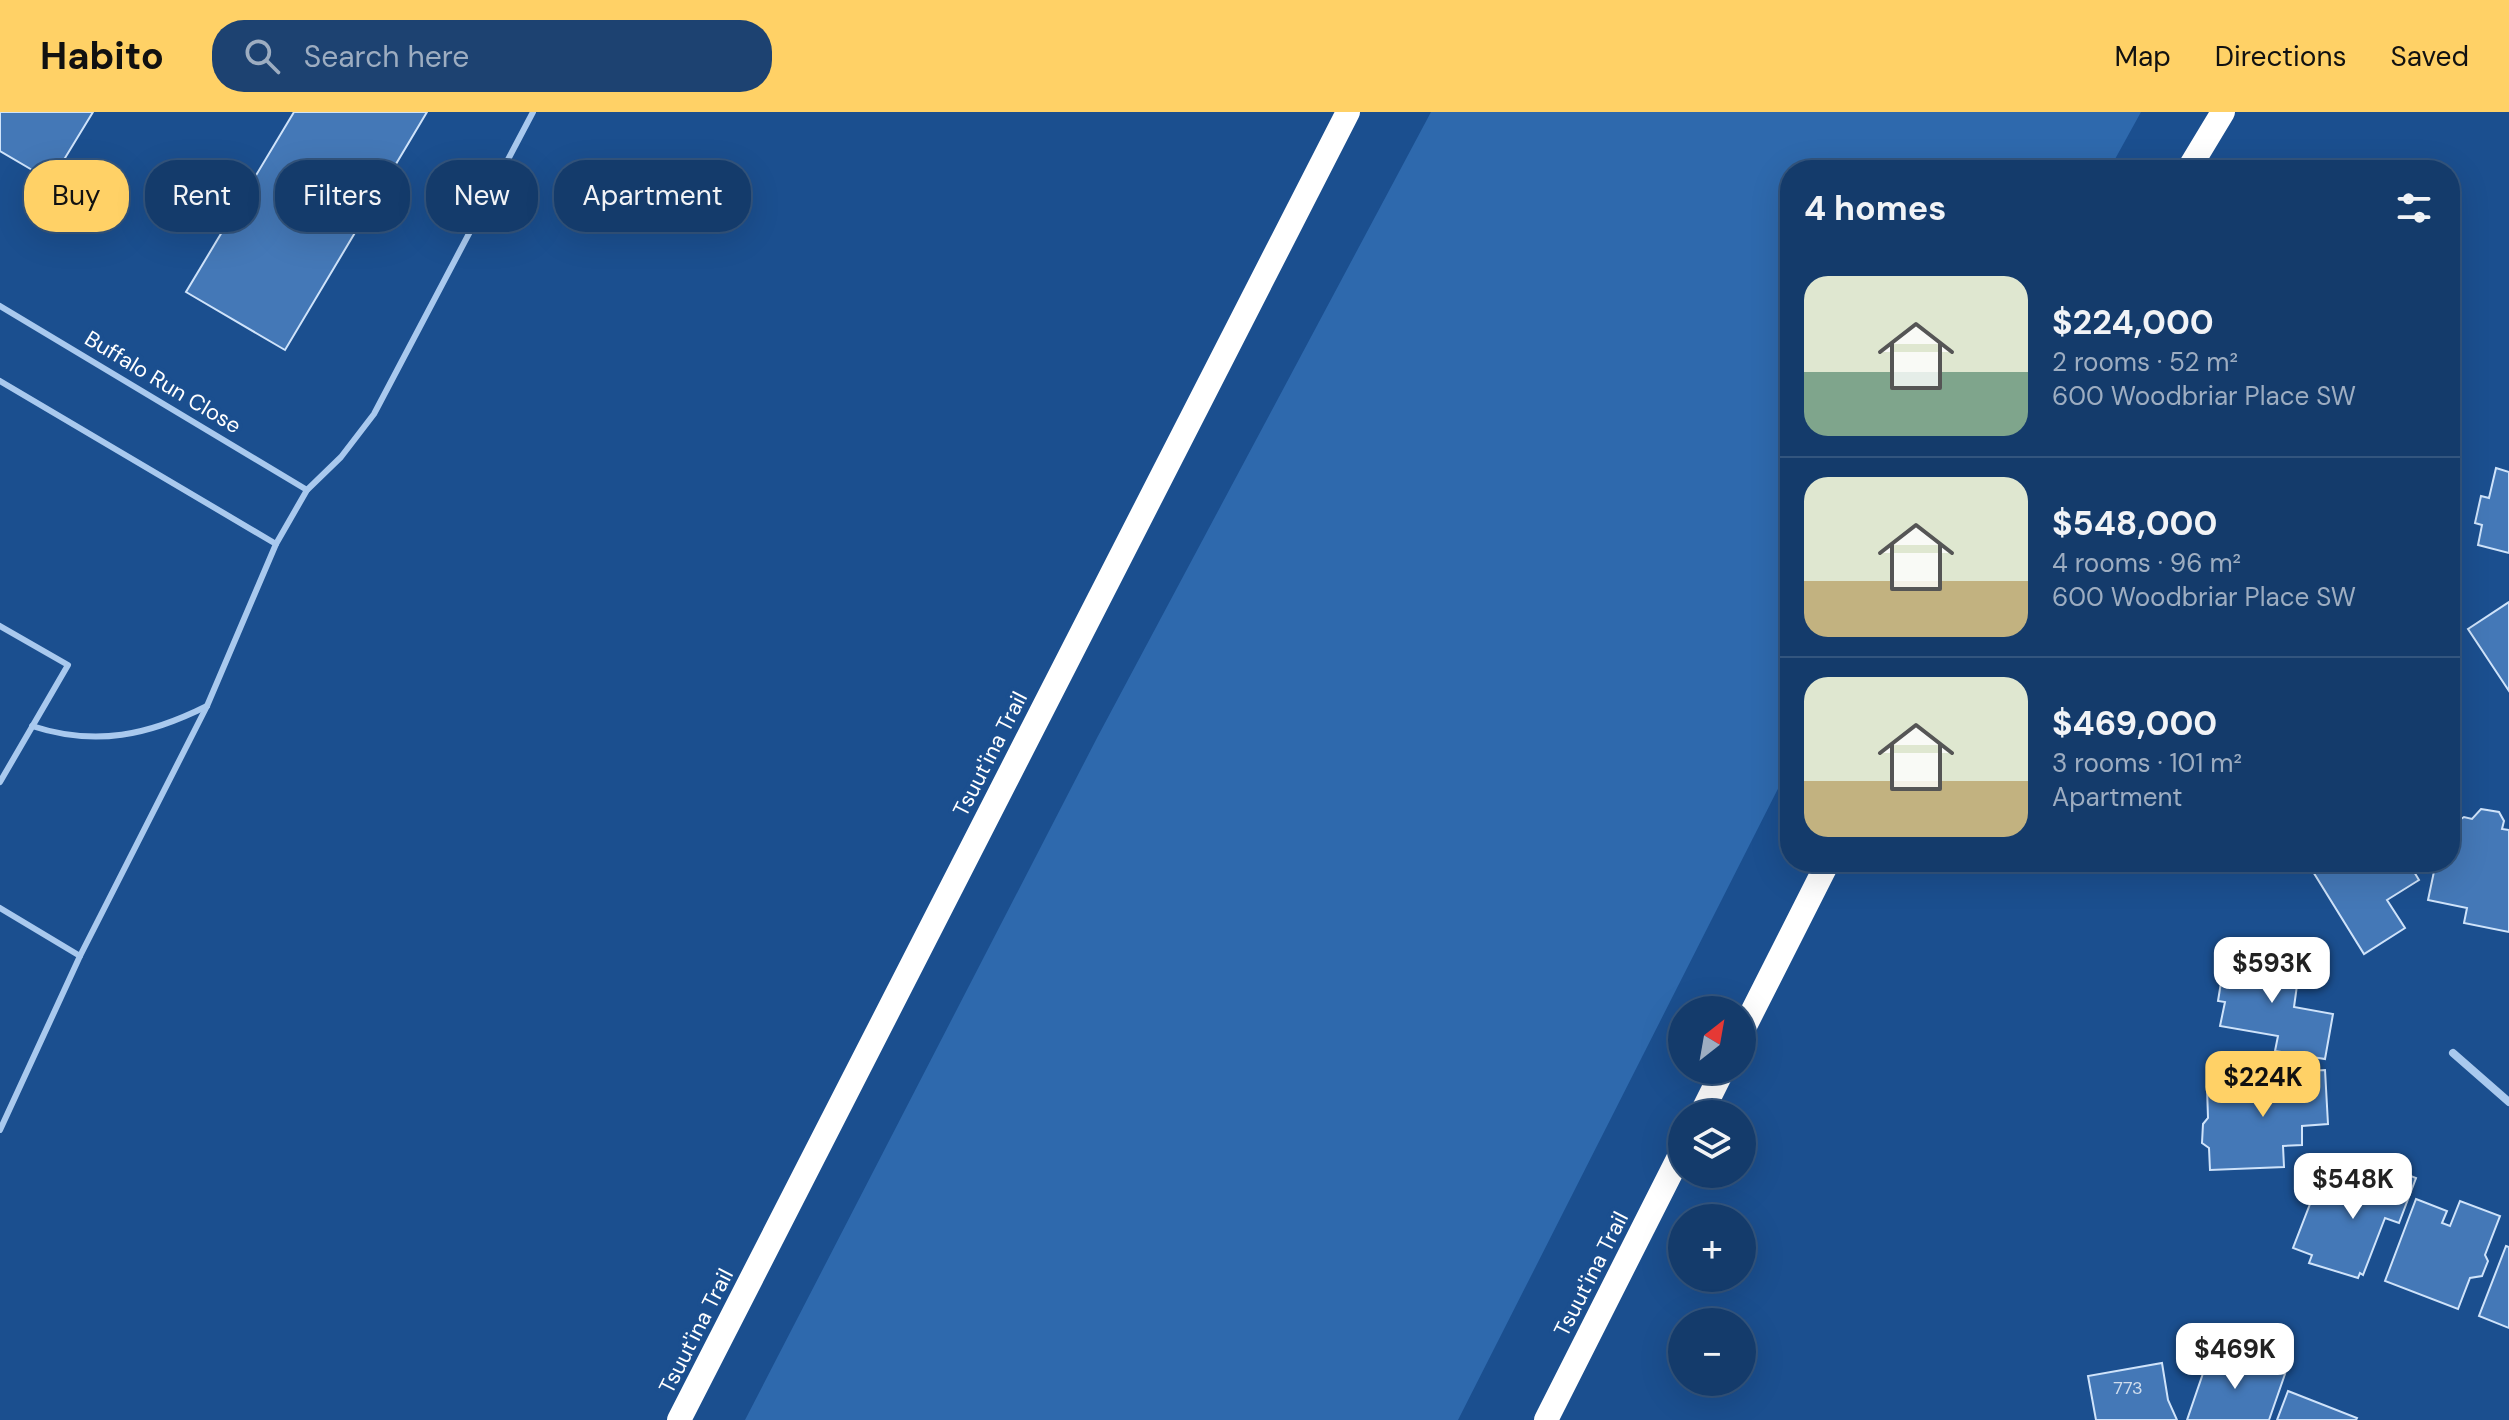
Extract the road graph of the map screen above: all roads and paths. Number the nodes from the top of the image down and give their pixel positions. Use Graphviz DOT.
graph roads {
  1 [pos="533,112"];
  2 [pos="2223,112"];
  3 [pos="1347,113"];
  4 [pos="2194,160"];
  5 [pos="0,306"];
  6 [pos="0,381"];
  7 [pos="307,490"];
  8 [pos="276,544"];
  9 [pos="0,626"];
  10 [pos="207,706"];
  11 [pos="32,726"];
  12 [pos="0,782"];
  13 [pos="1823,872"];
  14 [pos="0,908"];
  15 [pos="80,956"];
  16 [pos="1756,1004"];
  17 [pos="2453,1053"];
  18 [pos="2509,1102"];
  19 [pos="0,1130"];
  20 [pos="1668,1179"];
  21 [pos="679,1420"];
  22 [pos="1546,1420"];
  1 -- 7 [label="lane"];
  2 -- 4 [label="highway"];
  3 -- 21 [label="highway, Tsuut'ina Trail"];
  5 -- 7 [label="lane, Buffalo Run Close"];
  6 -- 8 [label="lane"];
  7 -- 8 [label="lane"];
  8 -- 10 [label="lane"];
  9 -- 11 [label="lane"];
  10 -- 11 [label="lane"];
  10 -- 15 [label="lane"];
  11 -- 12 [label="lane"];
  13 -- 16 [label="highway"];
  14 -- 15 [label="lane"];
  15 -- 19 [label="lane"];
  17 -- 18 [label="street"];
  20 -- 22 [label="highway, Tsuut'ina Trail"];
}
